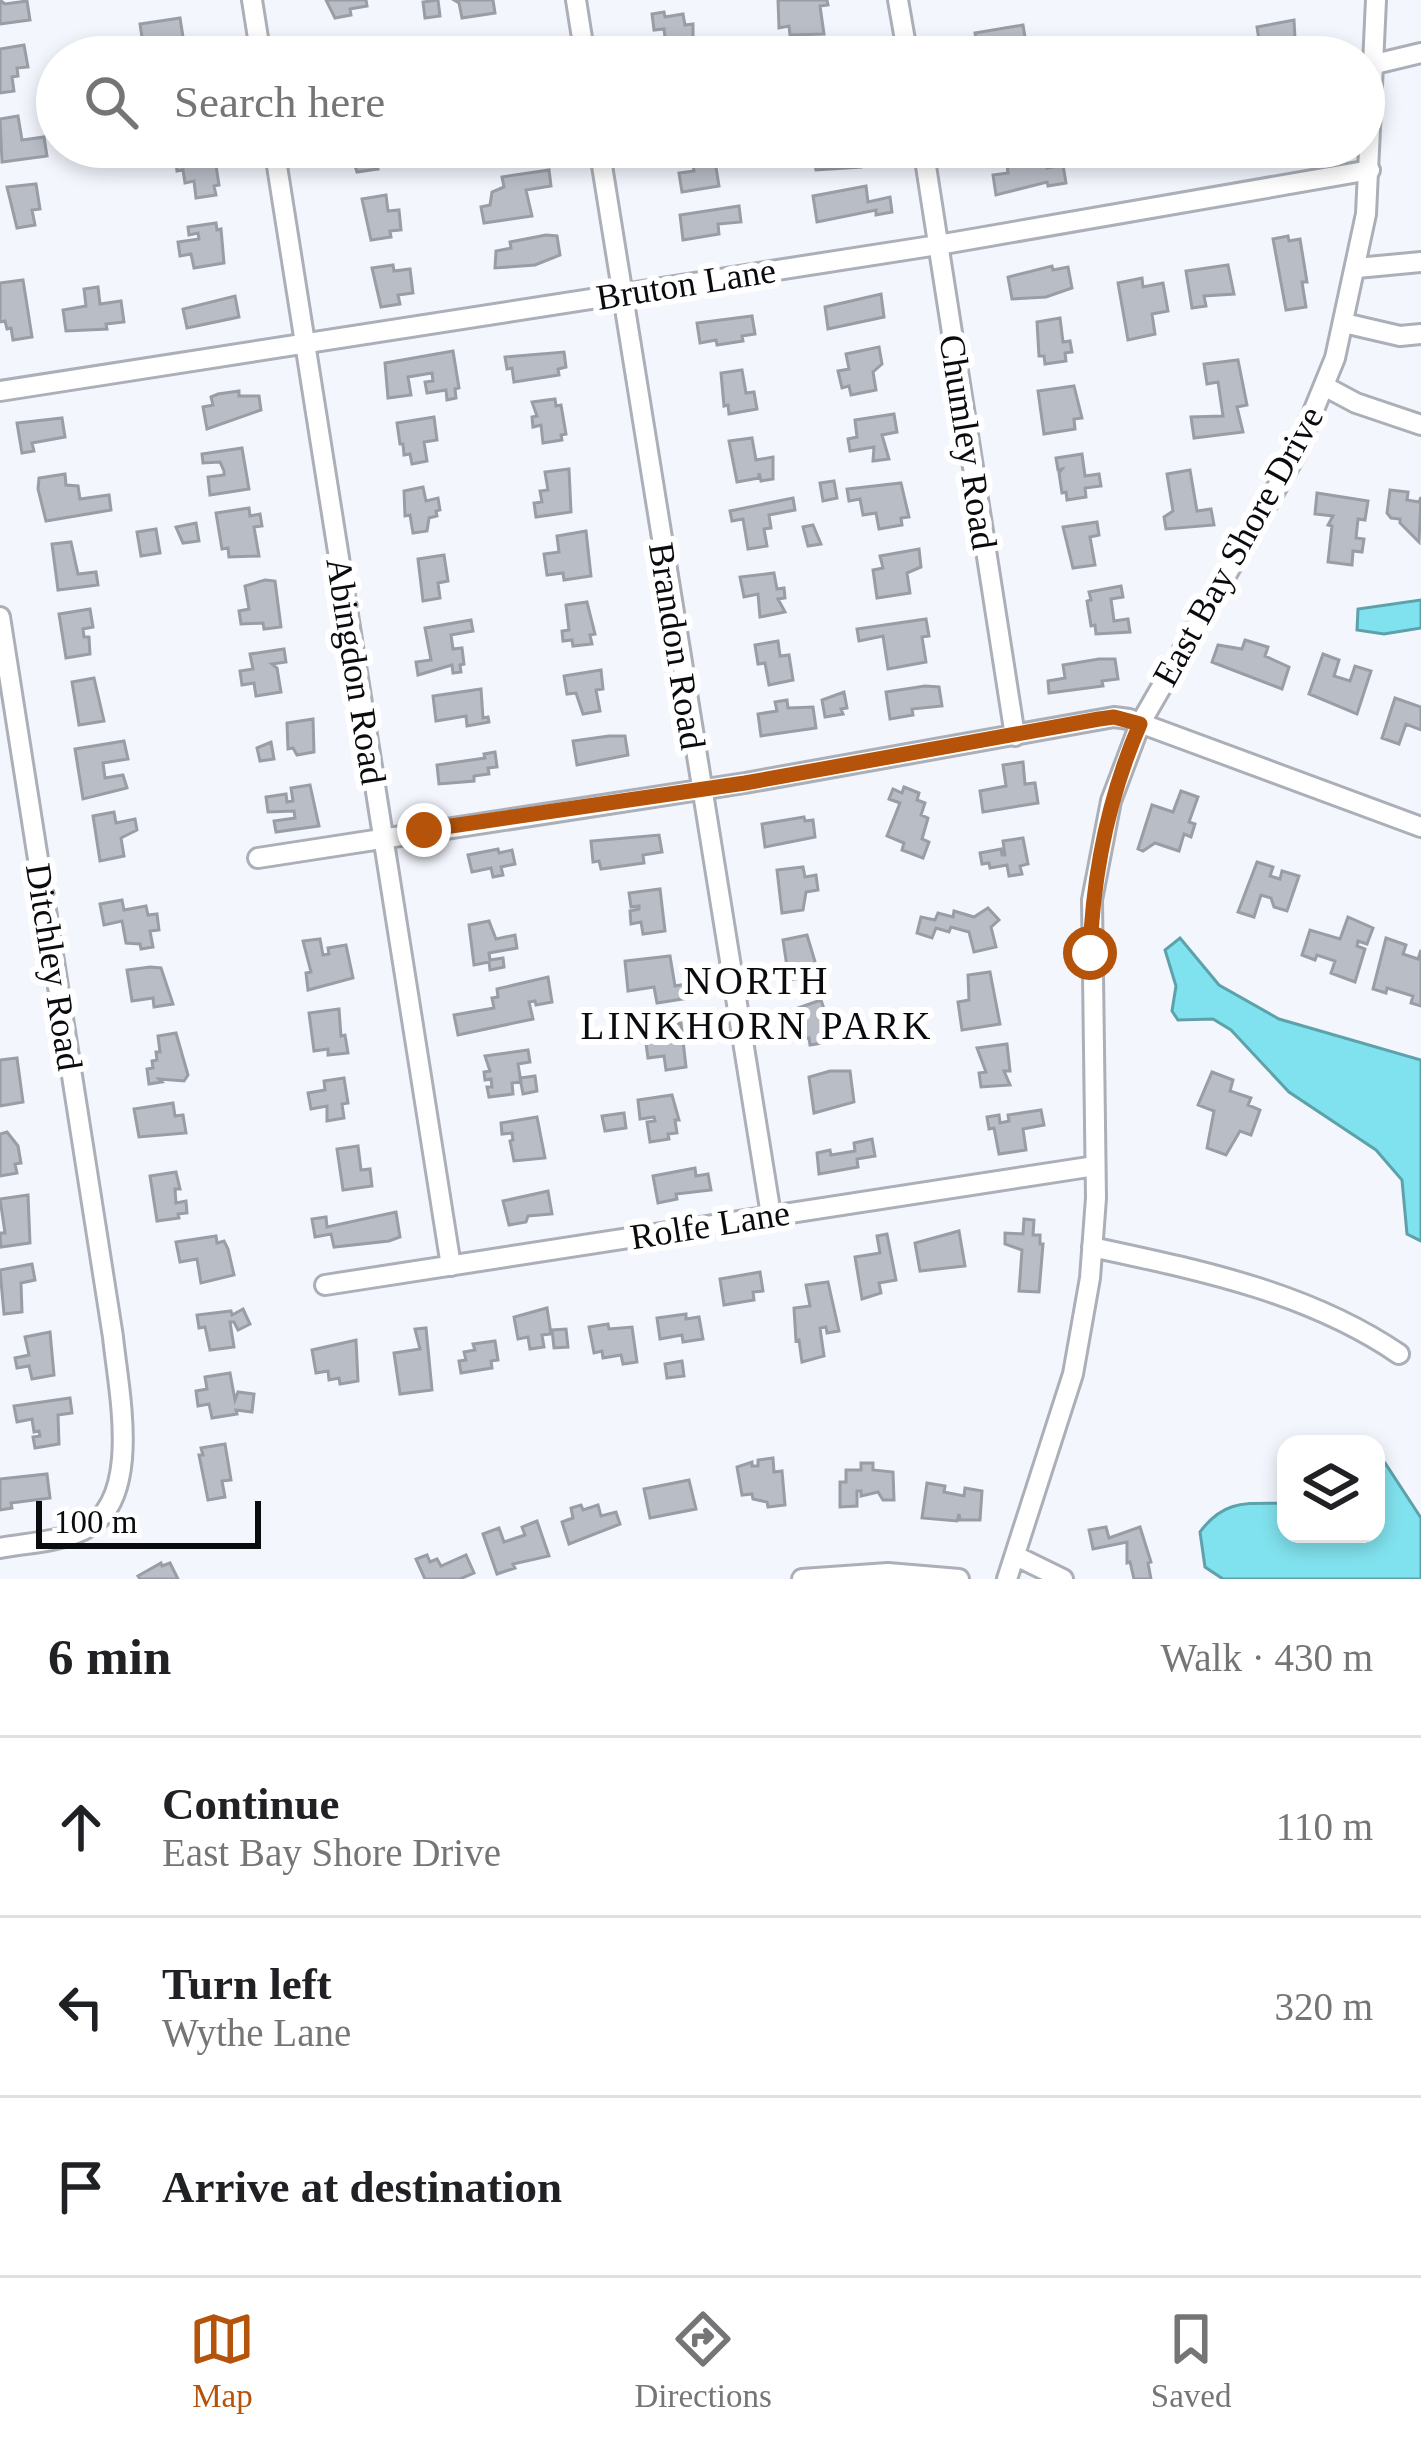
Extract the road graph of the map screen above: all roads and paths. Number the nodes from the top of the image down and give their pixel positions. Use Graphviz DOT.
graph roads {
  1 [pos="252,0"];
  2 [pos="577,0"];
  3 [pos="898,0"];
  4 [pos="1376,0"];
  5 [pos="258,36"];
  6 [pos="582,36"];
  7 [pos="904,36"];
  8 [pos="1375,36"];
  9 [pos="1421,53"];
  10 [pos="1385,62"];
  11 [pos="277,168"];
  12 [pos="602,168"];
  13 [pos="926,168"];
  14 [pos="1370,170"];
  15 [pos="938,245"];
  16 [pos="1421,262"];
  17 [pos="1357,268"];
  18 [pos="622,293"];
  19 [pos="1344,323"];
  20 [pos="1421,334"];
  21 [pos="304,344"];
  22 [pos="1326,387"];
  23 [pos="0,391"];
  24 [pos="1421,425"];
  25 [pos="0,617"];
  26 [pos="1140,724"];
  27 [pos="1016,736"];
  28 [pos="700,790"];
  29 [pos="1421,827"];
  30 [pos="382,838"];
  31 [pos="258,858"];
  32 [pos="1095,1166"];
  33 [pos="770,1215"];
  34 [pos="1092,1247"];
  35 [pos="451,1267"];
  36 [pos="325,1285"];
  37 [pos="1400,1354"];
  38 [pos="0,1548"];
  39 [pos="1016,1556"];
  40 [pos="802,1579"];
  41 [pos="959,1579"];
  42 [pos="1007,1579"];
  43 [pos="1063,1579"];
  1 -- 5 [label="street"];
  2 -- 6 [label="street"];
  3 -- 7 [label="street"];
  4 -- 8 [label="street, East Bay Shore Drive"];
  9 -- 10 [label="street"];
  11 -- 21 [label="street, Abingdon Road"];
  12 -- 18 [label="street, Brandon Road"];
  13 -- 15 [label="street, Chumley Road"];
  14 -- 15 [label="street, Bruton Lane"];
  14 -- 17 [label="street, East Bay Shore Drive"];
  15 -- 18 [label="street, Bruton Lane"];
  15 -- 27 [label="street, Chumley Road"];
  16 -- 17 [label="street"];
  17 -- 19 [label="street, East Bay Shore Drive"];
  18 -- 21 [label="street, Bruton Lane"];
  18 -- 28 [label="street, Brandon Road"];
  19 -- 20 [label="street"];
  19 -- 22 [label="street, East Bay Shore Drive"];
  21 -- 23 [label="street, Bruton Lane"];
  21 -- 30 [label="street, Abingdon Road"];
  22 -- 24 [label="street"];
  22 -- 26 [label="street, East Bay Shore Drive"];
  25 -- 38 [label="street, Ditchley Road"];
  26 -- 27 [label="street"];
  26 -- 29 [label="street"];
  26 -- 32 [label="street, East Bay Shore Drive"];
  27 -- 28 [label="street"];
  28 -- 30 [label="street"];
  28 -- 33 [label="street, Brandon Road"];
  30 -- 31 [label="street"];
  30 -- 35 [label="street, Abingdon Road"];
  32 -- 33 [label="street, Rolfe Lane"];
  32 -- 34 [label="street, East Bay Shore Drive"];
  33 -- 35 [label="street, Rolfe Lane"];
  34 -- 37 [label="street"];
  34 -- 39 [label="street, East Bay Shore Drive"];
  35 -- 36 [label="street, Rolfe Lane"];
  39 -- 42 [label="street, East Bay Shore Drive"];
  39 -- 43 [label="street"];
  40 -- 41 [label="street"];
}
